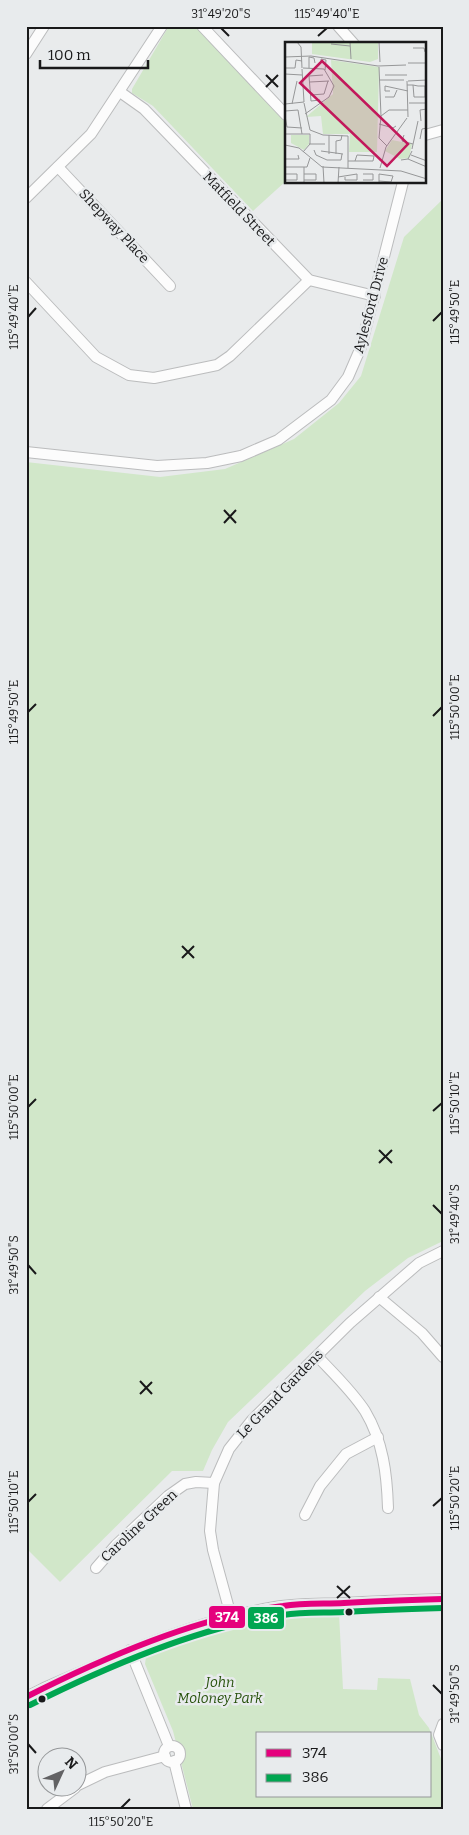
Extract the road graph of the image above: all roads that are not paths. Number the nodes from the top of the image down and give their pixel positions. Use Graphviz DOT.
graph roads {
  1 [pos="37,26"];
  2 [pos="44,26"];
  3 [pos="162,26"];
  4 [pos="202,26"];
  5 [pos="338,26"];
  6 [pos="352,42"];
  7 [pos="26,43"];
  8 [pos="26,54"];
  9 [pos="120,92"];
  10 [pos="285,114"];
  11 [pos="443,130"];
  12 [pos="426,135"];
  13 [pos="58,166"];
  14 [pos="403,184"];
  15 [pos="26,198"];
  16 [pos="309,280"];
  17 [pos="26,282"];
  18 [pos="170,286"];
  19 [pos="375,296"];
  20 [pos="26,452"];
  21 [pos="443,1251"];
  22 [pos="379,1297"];
  23 [pos="317,1356"];
  24 [pos="443,1357"];
  25 [pos="378,1437"];
  26 [pos="214,1483"];
  27 [pos="388,1508"];
  28 [pos="305,1515"];
  29 [pos="96,1568"];
  30 [pos="443,1599"];
  31 [pos="231,1616"];
  32 [pos="130,1650"];
  33 [pos="26,1697"];
  34 [pos="443,1724"];
  35 [pos="443,1745"];
  36 [pos="169,1759"];
  37 [pos="88,1780"];
  38 [pos="61,1798"];
  39 [pos="47,1809"];
  40 [pos="186,1809"];
  1 -- 7 [label="street"];
  2 -- 8 [label="street"];
  3 -- 9 [label="street"];
  4 -- 10 [label="street"];
  5 -- 6 [label="street"];
  9 -- 13 [label="street"];
  9 -- 16 [label="street, Matfield Street"];
  11 -- 12 [label="street"];
  13 -- 15 [label="street"];
  13 -- 18 [label="street, Shepway Place"];
  14 -- 19 [label="street, Aylesford Drive"];
  16 -- 17 [label="street"];
  16 -- 19 [label="street"];
  19 -- 20 [label="street, Aylesford Drive"];
  21 -- 22 [label="street, Le Grand Gardens"];
  22 -- 23 [label="street, Le Grand Gardens"];
  22 -- 24 [label="street"];
  23 -- 25 [label="street"];
  23 -- 26 [label="street, Le Grand Gardens"];
  25 -- 27 [label="street"];
  25 -- 28 [label="street"];
  26 -- 29 [label="street, Caroline Green"];
  26 -- 31 [label="street, Le Grand Gardens"];
  30 -- 31 [label="street"];
  31 -- 32 [label="street"];
  32 -- 33 [label="street"];
  32 -- 36 [label="street"];
  34 -- 35 [label="street"];
  36 -- 37 [label="street"];
  36 -- 40 [label="street"];
  38 -- 39 [label="street"];
}
